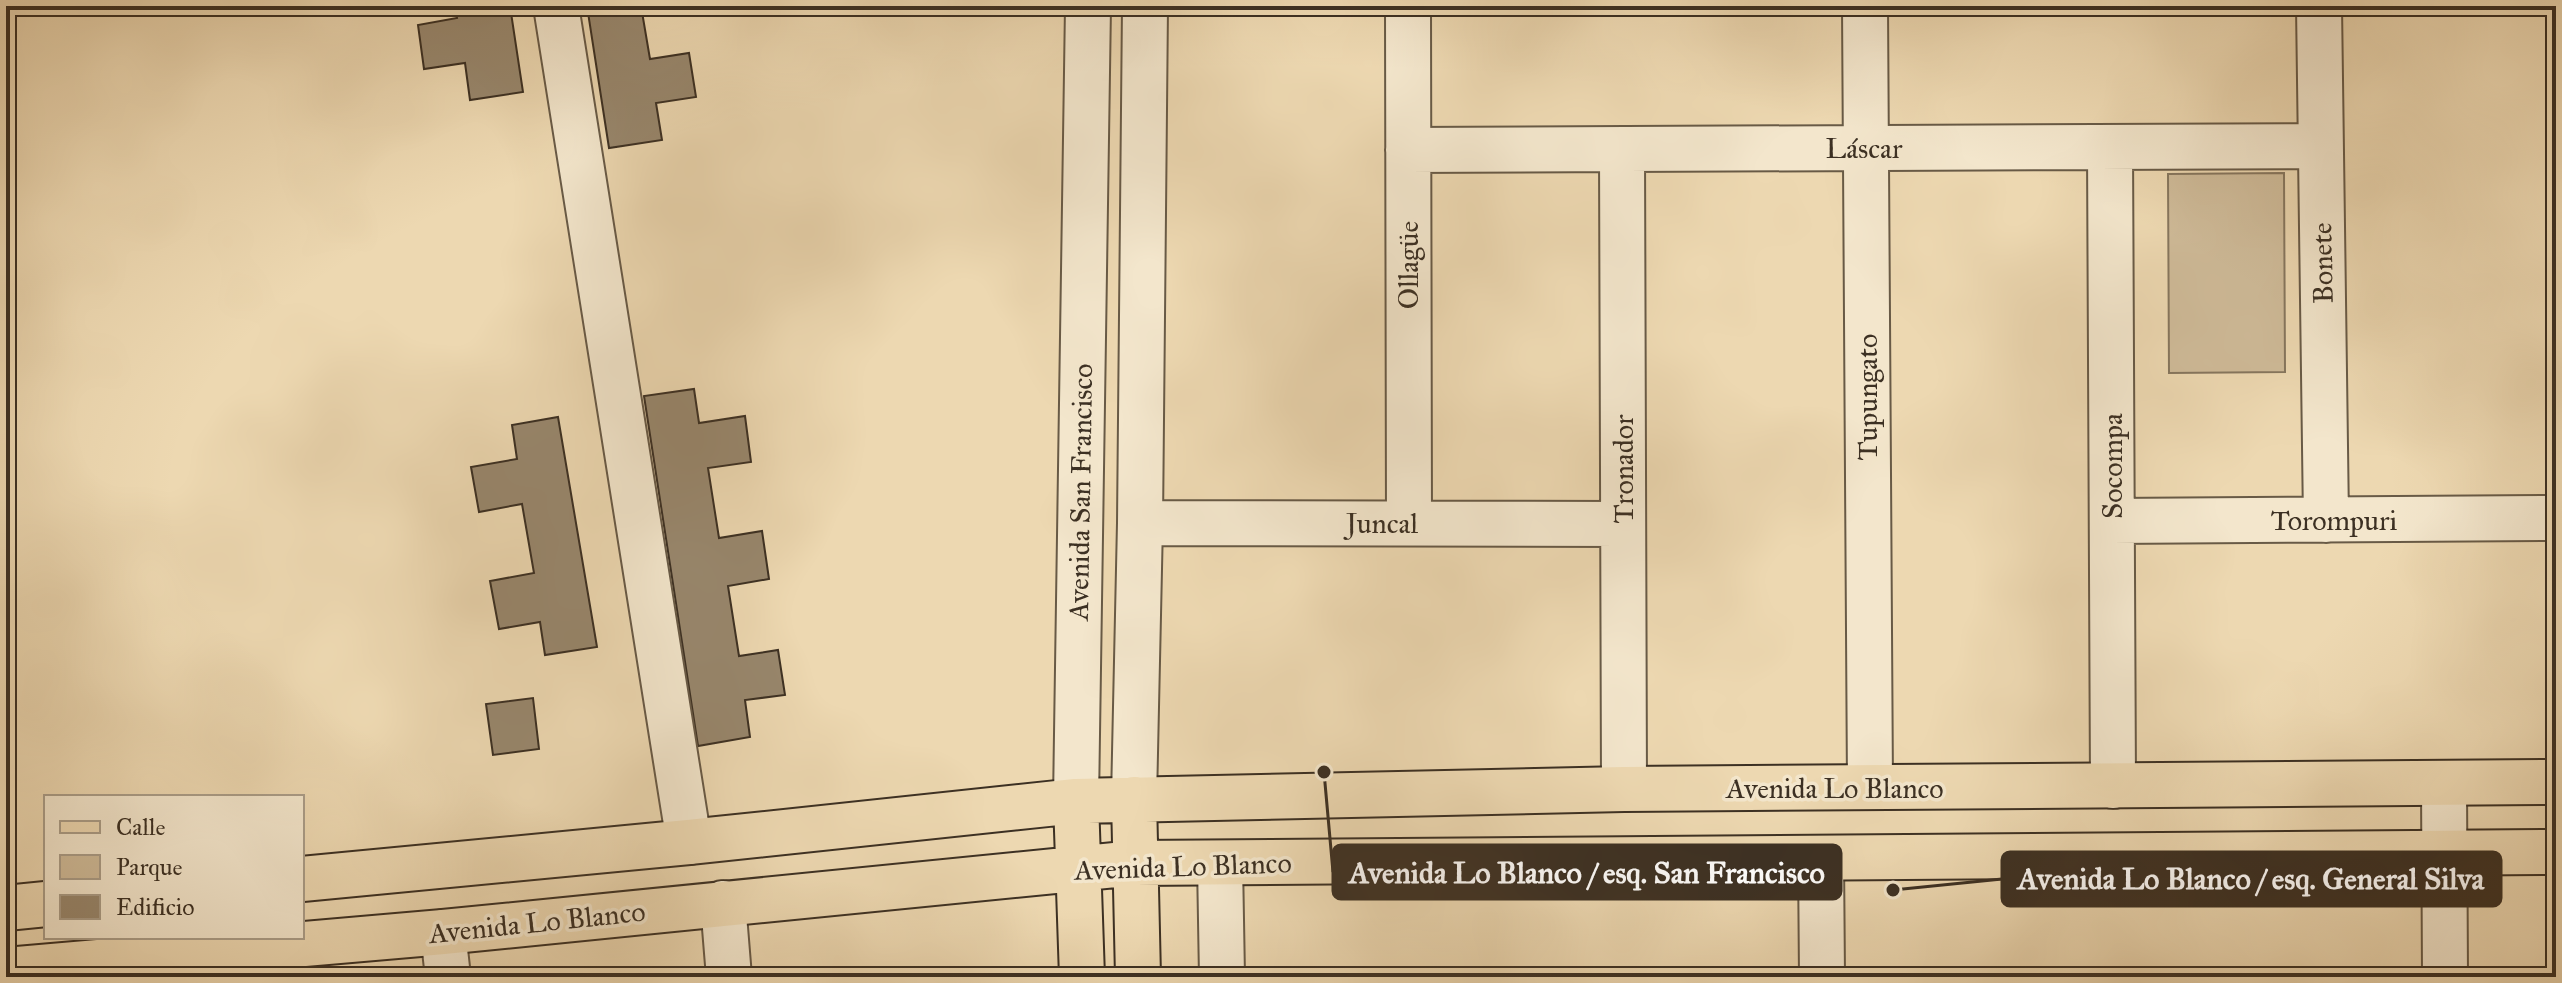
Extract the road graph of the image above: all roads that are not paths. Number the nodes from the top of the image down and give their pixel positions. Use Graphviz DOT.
graph roads {
  1 [pos="556,6"];
  2 [pos="1088,6"];
  3 [pos="1145,6"];
  4 [pos="1408,6"];
  5 [pos="1865,6"];
  6 [pos="2319,6"];
  7 [pos="2320,146"];
  8 [pos="2110,147"];
  9 [pos="1865,148"];
  10 [pos="1622,149"];
  11 [pos="1408,150"];
  12 [pos="2556,518"];
  13 [pos="2326,520"];
  14 [pos="2112,521"];
  15 [pos="1140,523"];
  16 [pos="1409,523"];
  17 [pos="1623,524"];
  18 [pos="2556,782"];
  19 [pos="2444,784"];
  20 [pos="2113,786"];
  21 [pos="1870,787"];
  22 [pos="1624,789"];
  23 [pos="1134,799"];
  24 [pos="1076,801"];
  25 [pos="689,842"];
  26 [pos="2556,852"];
  27 [pos="2444,853"];
  28 [pos="1821,858"];
  29 [pos="1135,863"];
  30 [pos="1220,863"];
  31 [pos="1079,868"];
  32 [pos="304,879"];
  33 [pos="723,903"];
  34 [pos="44,904"];
  35 [pos="6,908"];
  36 [pos="443,932"];
  37 [pos="6,970"];
  38 [pos="448,977"];
  39 [pos="729,977"];
  40 [pos="1082,977"];
  41 [pos="1138,977"];
  42 [pos="1222,977"];
  43 [pos="1822,977"];
  44 [pos="2445,977"];
  1 -- 25 [label="street"];
  2 -- 24 [label="street, Avenida San Francisco"];
  3 -- 15 [label="street"];
  4 -- 11 [label="street, Ollagüe"];
  5 -- 9 [label="street, Tupungato"];
  6 -- 7 [label="street, Bonete"];
  7 -- 8 [label="street, Láscar"];
  7 -- 13 [label="street, Bonete"];
  8 -- 9 [label="street, Láscar"];
  8 -- 14 [label="street, Socompa"];
  9 -- 10 [label="street, Láscar"];
  9 -- 21 [label="street, Tupungato"];
  10 -- 11 [label="street, Láscar"];
  10 -- 17 [label="street, Tronador"];
  11 -- 16 [label="street, Ollagüe"];
  12 -- 13 [label="street, Torompuri"];
  13 -- 14 [label="street, Torompuri"];
  14 -- 20 [label="street, Socompa"];
  15 -- 16 [label="street, Juncal"];
  15 -- 23 [label="street"];
  16 -- 17 [label="street, Juncal"];
  17 -- 22 [label="street, Tronador"];
  18 -- 19 [label="main road, Avenida Lo Blanco"];
  19 -- 20 [label="main road, Avenida Lo Blanco"];
  19 -- 27 [label="street"];
  20 -- 21 [label="main road, Avenida Lo Blanco"];
  21 -- 22 [label="main road, Avenida Lo Blanco"];
  22 -- 23 [label="main road, Avenida Lo Blanco"];
  23 -- 24 [label="main road, Avenida Lo Blanco"];
  23 -- 29 [label="main road"];
  24 -- 25 [label="main road, Avenida Lo Blanco"];
  24 -- 31 [label="main road, Avenida San Francisco"];
  25 -- 32 [label="main road, Avenida Lo Blanco"];
  26 -- 27 [label="main road, Avenida Lo Blanco"];
  27 -- 28 [label="main road, Avenida Lo Blanco"];
  27 -- 44 [label="street"];
  28 -- 30 [label="main road, Avenida Lo Blanco"];
  28 -- 43 [label="street"];
  29 -- 30 [label="main road, Avenida Lo Blanco"];
  29 -- 31 [label="main road, Avenida Lo Blanco"];
  29 -- 41 [label="main road"];
  30 -- 42 [label="street"];
  31 -- 33 [label="main road, Avenida Lo Blanco"];
  31 -- 40 [label="main road, Avenida San Francisco"];
  33 -- 36 [label="main road, Avenida Lo Blanco"];
  33 -- 39 [label="street"];
  34 -- 35 [label="main road"];
  36 -- 37 [label="main road, Avenida Lo Blanco"];
  36 -- 38 [label="street"];
}
